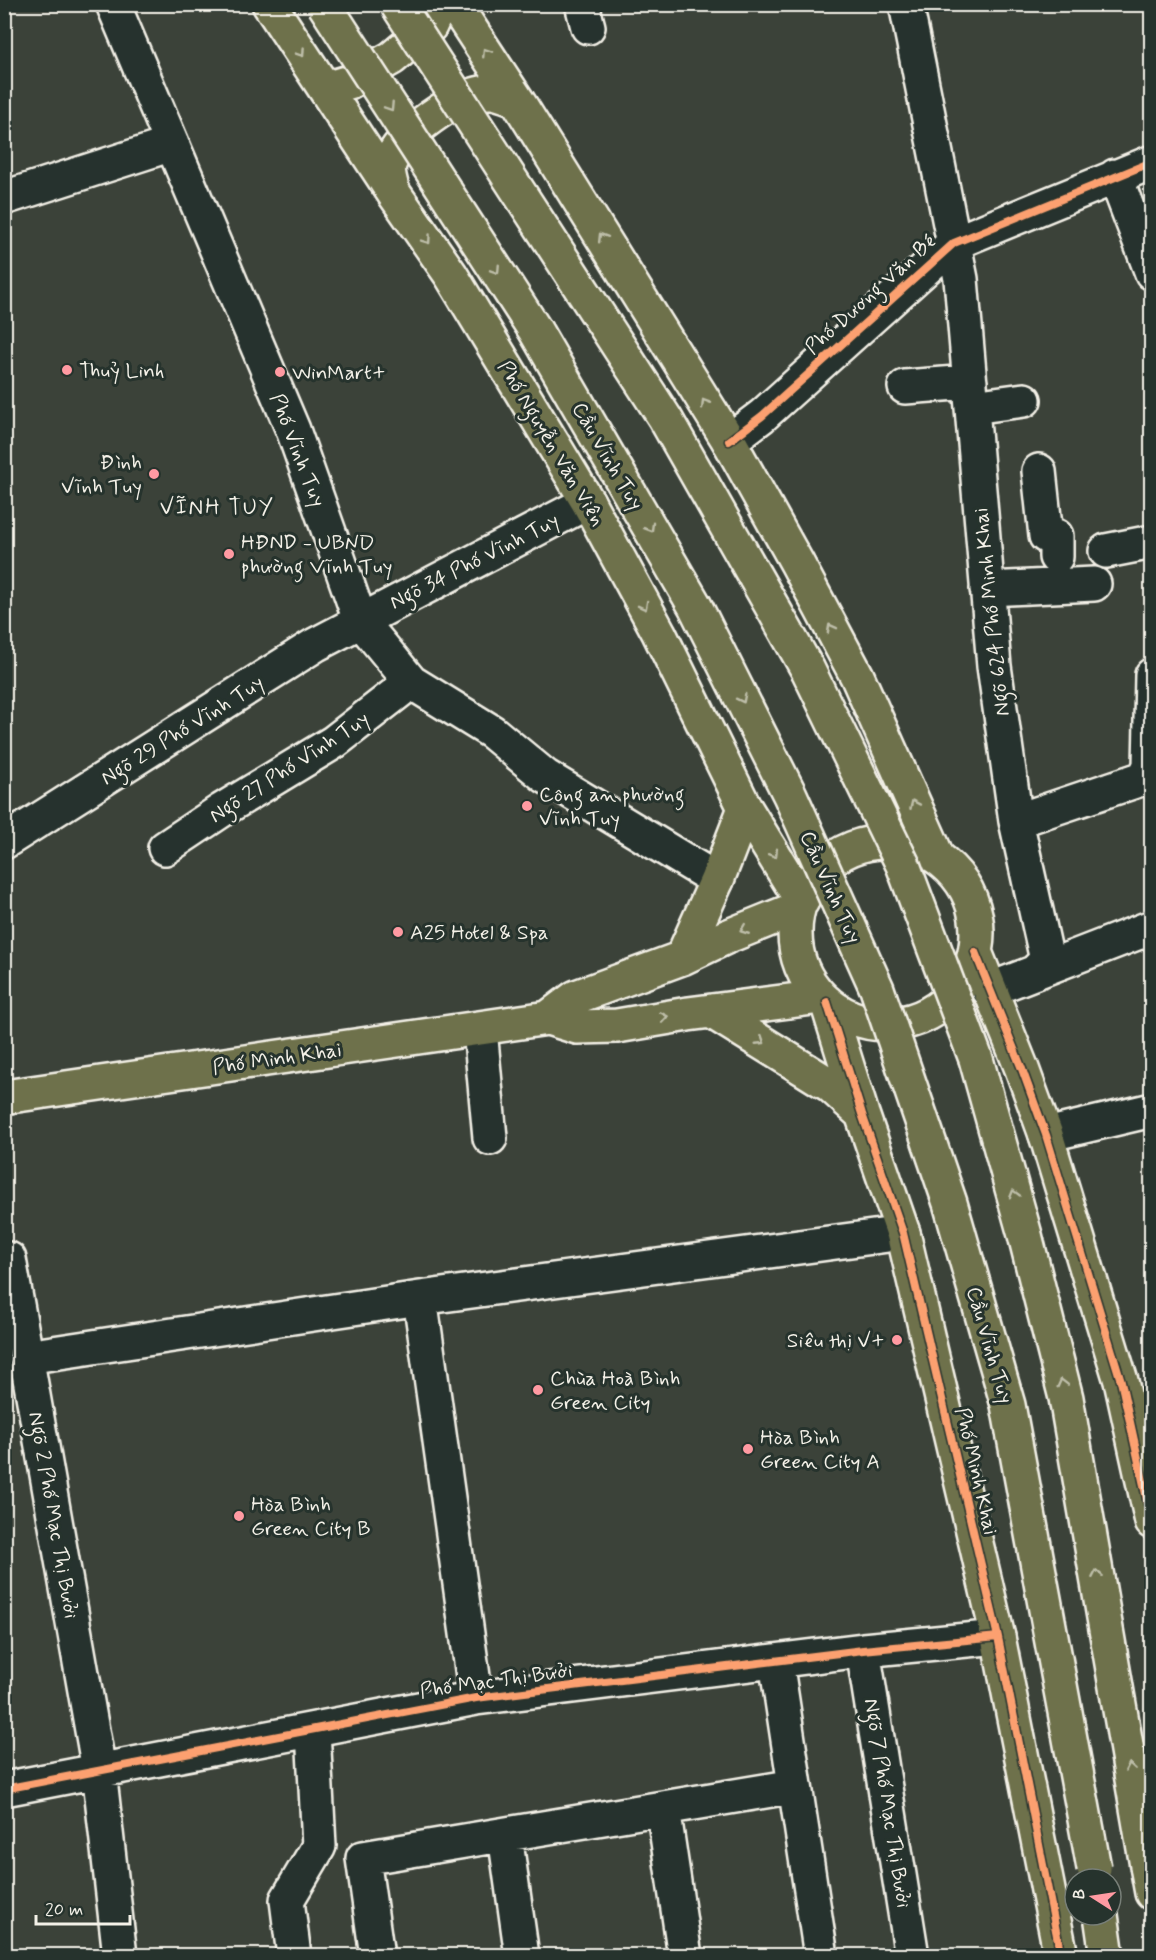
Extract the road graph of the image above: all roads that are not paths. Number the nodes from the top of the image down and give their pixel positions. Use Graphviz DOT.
graph roads {
  1 [pos="113,4"];
  2 [pos="269,4"];
  3 [pos="324,4"];
  4 [pos="397,4"];
  5 [pos="440,4"];
  6 [pos="454,4"];
  7 [pos="906,4"];
  8 [pos="321,82"];
  9 [pos="517,100"];
  10 [pos="172,144"];
  11 [pos="1152,162"];
  12 [pos="1115,176"];
  13 [pos="393,192"];
  14 [pos="4,198"];
  15 [pos="954,243"];
  16 [pos="1152,273"];
  17 [pos="905,387"];
  18 [pos="971,395"];
  19 [pos="1024,400"];
  20 [pos="729,441"];
  21 [pos="1039,471"];
  22 [pos="588,502"];
  23 [pos="1152,542"];
  24 [pos="1106,551"];
  25 [pos="1094,584"];
  26 [pos="1041,586"];
  27 [pos="987,589"];
  28 [pos="360,620"];
  29 [pos="1152,675"];
  30 [pos="411,682"];
  31 [pos="1148,778"];
  32 [pos="745,808"];
  33 [pos="1016,821"];
  34 [pos="4,842"];
  35 [pos="165,848"];
  36 [pos="938,858"];
  37 [pos="717,880"];
  38 [pos="800,904"];
  39 [pos="1152,927"];
  40 [pos="975,951"];
  41 [pos="682,958"];
  42 [pos="1035,972"];
  43 [pos="989,990"];
  44 [pos="824,999"];
  45 [pos="711,1011"];
  46 [pos="548,1018"];
  47 [pos="480,1029"];
  48 [pos="5,1096"];
  49 [pos="1152,1110"];
  50 [pos="862,1114"];
  51 [pos="1046,1135"];
  52 [pos="490,1138"];
  53 [pos="903,1233"];
  54 [pos="9,1259"];
  55 [pos="420,1298"];
  56 [pos="26,1358"];
  57 [pos="1145,1461"];
  58 [pos="1152,1522"];
  59 [pos="998,1637"];
  60 [pos="863,1650"];
  61 [pos="776,1661"];
  62 [pos="476,1698"];
  63 [pos="313,1730"];
  64 [pos="99,1770"];
  65 [pos="795,1786"];
  66 [pos="4,1790"];
  67 [pos="663,1808"];
  68 [pos="505,1835"];
  69 [pos="1093,1867"];
  70 [pos="1150,1878"];
  71 [pos="1088,1927"];
  72 [pos="1103,1927"];
  73 [pos="120,1956"];
  74 [pos="294,1956"];
  75 [pos="377,1956"];
  76 [pos="522,1956"];
  77 [pos="685,1956"];
  78 [pos="821,1956"];
  79 [pos="912,1956"];
  80 [pos="1061,1956"];
  81 [pos="1085,1956"];
  82 [pos="1107,1956"];
  1 -- 10 [label="street, Phố Vĩnh Tuy"];
  2 -- 8 [label="main road, Phố Nguyễn Văn Viên, one-way"];
  3 -- 69 [label="main road, Cầu Vĩnh Tuy, one-way, bridge"];
  70 -- 4 [label="main road, one-way, bridge"];
  5 -- 8 [label="main road"];
  9 -- 6 [label="main road, one-way"];
  7 -- 15 [label="street, Ngõ 624 Phố Minh Khai"];
  8 -- 13 [label="main road, Phố Nguyễn Văn Viên"];
  9 -- 13 [label="main road"];
  20 -- 9 [label="main road, one-way"];
  10 -- 14 [label="street"];
  10 -- 28 [label="street, Phố Vĩnh Tuy"];
  11 -- 12 [label="street, Phố Dương Văn Bé"];
  12 -- 15 [label="street, Phố Dương Văn Bé"];
  12 -- 16 [label="street"];
  13 -- 22 [label="main road, Phố Nguyễn Văn Viên, one-way"];
  15 -- 18 [label="street, Ngõ 624 Phố Minh Khai"];
  15 -- 20 [label="street, Phố Dương Văn Bé"];
  17 -- 18 [label="street"];
  18 -- 19 [label="street"];
  18 -- 27 [label="street, Ngõ 624 Phố Minh Khai"];
  36 -- 20 [label="main road, one-way"];
  21 -- 26 [label="street"];
  22 -- 28 [label="street, Ngõ 34 Phố Vĩnh Tuy"];
  22 -- 32 [label="main road, Phố Nguyễn Văn Viên, one-way"];
  23 -- 24 [label="street"];
  25 -- 26 [label="street"];
  26 -- 27 [label="street"];
  27 -- 33 [label="street, Ngõ 624 Phố Minh Khai"];
  28 -- 30 [label="street, Phố Vĩnh Tuy"];
  28 -- 34 [label="street, Ngõ 29 Phố Vĩnh Tuy"];
  29 -- 31 [label="street"];
  30 -- 35 [label="street, Ngõ 27 Phố Vĩnh Tuy"];
  30 -- 37 [label="street, Phố Vĩnh Tuy"];
  31 -- 33 [label="street"];
  32 -- 37 [label="main road"];
  32 -- 38 [label="main road, Phố Nguyễn Văn Viên, one-way"];
  33 -- 42 [label="street, Ngõ 624 Phố Minh Khai"];
  36 -- 38 [label="main road"];
  36 -- 40 [label="main road"];
  37 -- 41 [label="main road"];
  38 -- 41 [label="main road, Phố Minh Khai, one-way"];
  38 -- 44 [label="main road"];
  39 -- 42 [label="street"];
  40 -- 43 [label="main road"];
  40 -- 44 [label="main road"];
  41 -- 46 [label="main road, Phố Minh Khai"];
  42 -- 43 [label="street"];
  43 -- 51 [label="main road"];
  44 -- 45 [label="main road, Phố Minh Khai"];
  44 -- 50 [label="main road, Phố Minh Khai"];
  46 -- 45 [label="main road, Phố Minh Khai, one-way"];
  45 -- 50 [label="main road, one-way"];
  46 -- 47 [label="main road, Phố Minh Khai"];
  47 -- 48 [label="main road, Phố Minh Khai"];
  47 -- 52 [label="street"];
  49 -- 51 [label="street"];
  50 -- 53 [label="main road, Phố Minh Khai"];
  51 -- 57 [label="main road"];
  53 -- 55 [label="street"];
  53 -- 59 [label="main road, Phố Minh Khai"];
  54 -- 56 [label="street, Ngõ 2 Phố Mạc Thị Bưởi"];
  55 -- 56 [label="street"];
  55 -- 62 [label="street"];
  56 -- 64 [label="street, Ngõ 2 Phố Mạc Thị Bưởi"];
  57 -- 58 [label="main road"];
  59 -- 60 [label="street, Phố Mạc Thị Bưởi"];
  59 -- 80 [label="main road, Phố Minh Khai"];
  60 -- 61 [label="street, Phố Mạc Thị Bưởi"];
  60 -- 79 [label="street, Ngõ 7 Phố Mạc Thị Bưởi"];
  61 -- 62 [label="street, Phố Mạc Thị Bưởi"];
  61 -- 65 [label="street"];
  62 -- 63 [label="street, Phố Mạc Thị Bưởi"];
  63 -- 64 [label="street, Phố Mạc Thị Bưởi"];
  63 -- 74 [label="street"];
  64 -- 66 [label="street, Phố Mạc Thị Bưởi"];
  64 -- 73 [label="street, Ngõ 2 Phố Mạc Thị Bưởi"];
  65 -- 67 [label="street"];
  65 -- 78 [label="street"];
  67 -- 68 [label="street"];
  67 -- 77 [label="street"];
  68 -- 75 [label="street"];
  68 -- 76 [label="street"];
  71 -- 81 [label="main road"];
  72 -- 82 [label="main road"];
}
